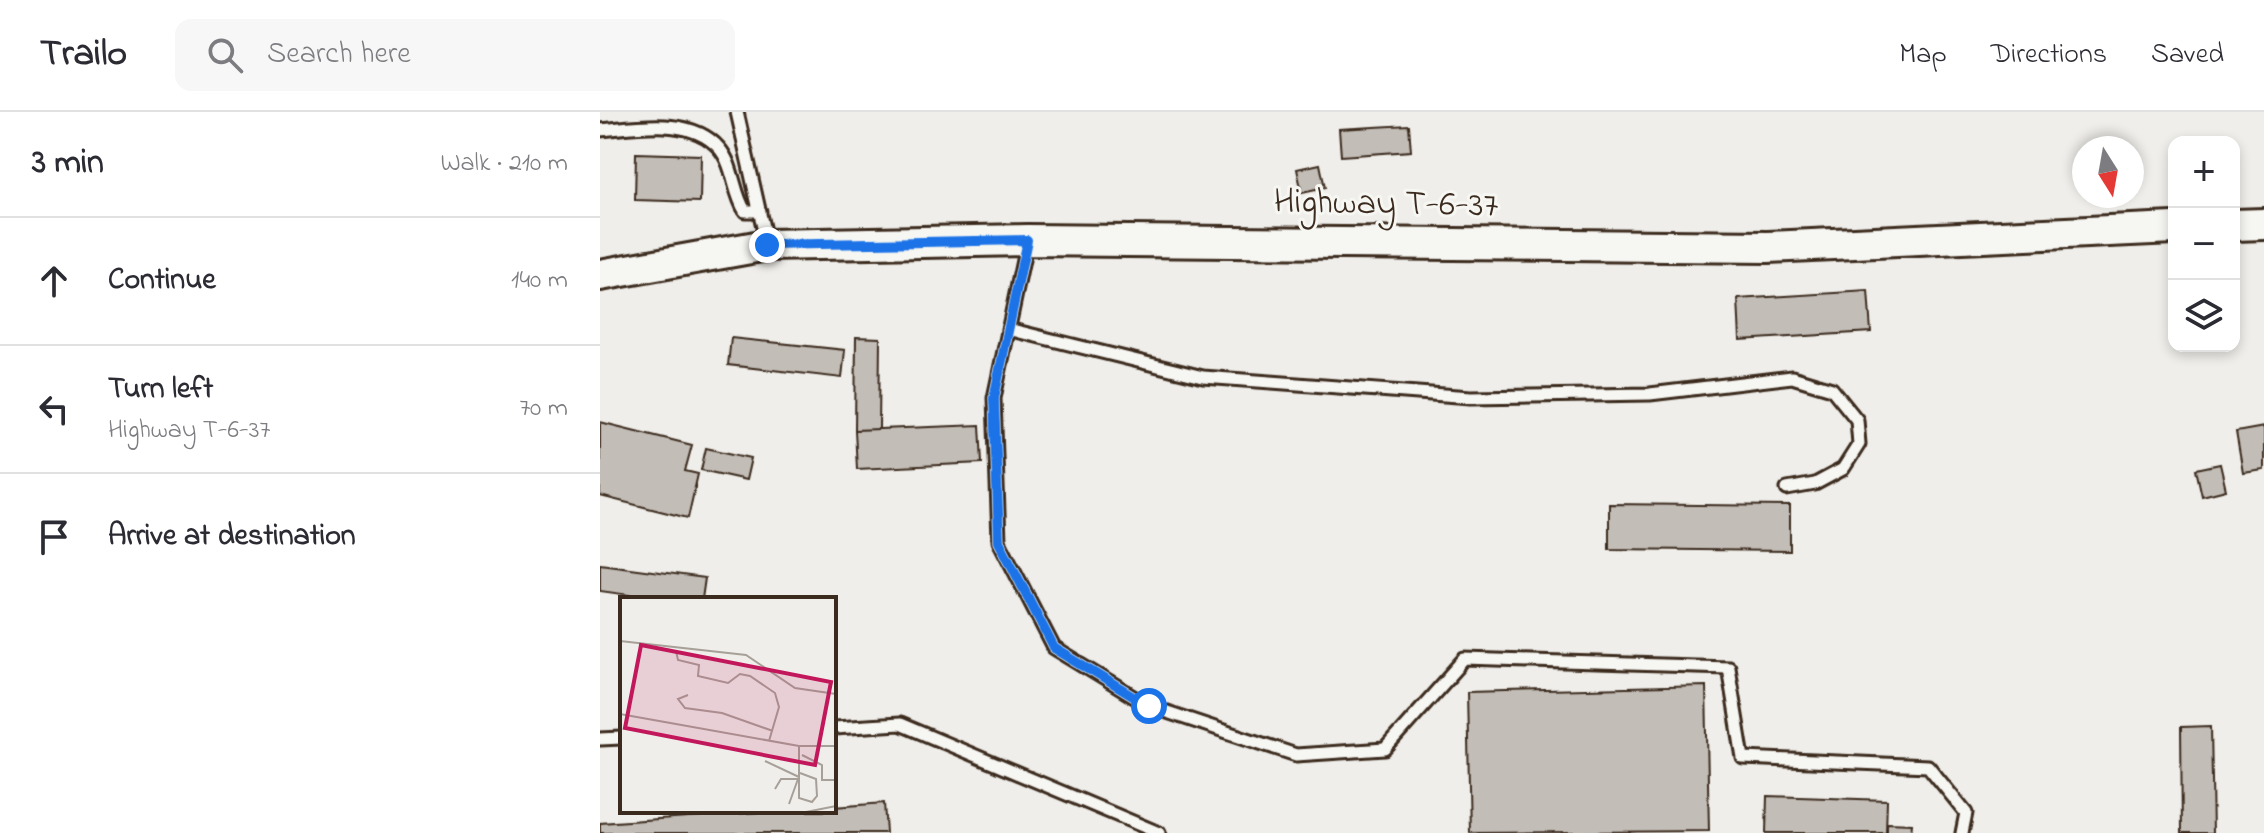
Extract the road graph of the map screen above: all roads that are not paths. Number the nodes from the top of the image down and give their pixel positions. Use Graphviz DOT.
graph roads {
  1 [pos="737,112"];
  2 [pos="600,130"];
  3 [pos="760,211"];
  4 [pos="2264,224"];
  5 [pos="2240,225"];
  6 [pos="2168,228"];
  7 [pos="1027,240"];
  8 [pos="767,245"];
  9 [pos="600,275"];
  10 [pos="1008,329"];
  11 [pos="1787,489"];
  12 [pos="836,728"];
  13 [pos="620,738"];
  14 [pos="600,739"];
  15 [pos="1159,833"];
  16 [pos="1962,833"];
  1 -- 3 [label="lane"];
  2 -- 3 [label="lane"];
  3 -- 8 [label="lane"];
  4 -- 5 [label="main road"];
  6 -- 7 [label="main road, Highway T-6-37"];
  7 -- 8 [label="main road, Highway T-6-37"];
  7 -- 10 [label="lane"];
  8 -- 9 [label="main road, Highway T-6-37"];
  10 -- 11 [label="lane"];
  10 -- 16 [label="lane"];
  12 -- 15 [label="lane"];
  13 -- 14 [label="lane"];
}
